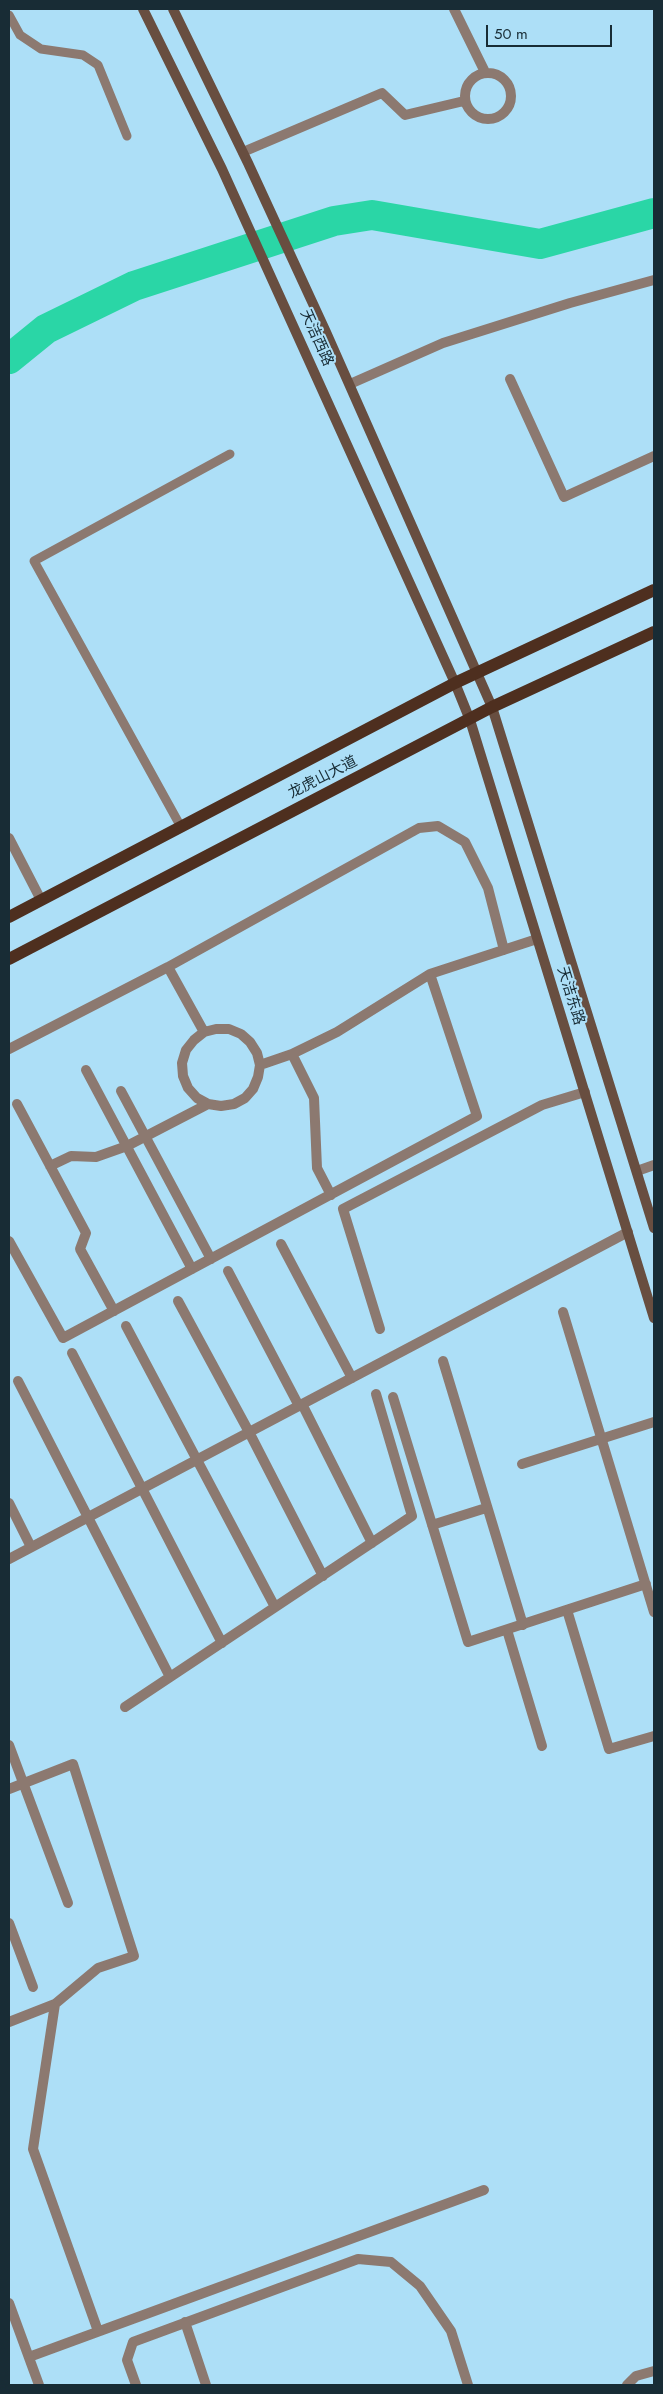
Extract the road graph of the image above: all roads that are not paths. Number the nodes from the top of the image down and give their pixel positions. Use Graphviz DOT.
graph roads {
  1 [pos="143,9"];
  2 [pos="173,9"];
  3 [pos="454,9"];
  4 [pos="9,15"];
  5 [pos="485,72"];
  6 [pos="464,100"];
  7 [pos="127,136"];
  8 [pos="243,152"];
  9 [pos="654,280"];
  10 [pos="510,380"];
  11 [pos="350,384"];
  12 [pos="230,454"];
  13 [pos="654,456"];
  14 [pos="654,590"];
  15 [pos="654,632"];
  16 [pos="478,672"];
  17 [pos="455,683"];
  18 [pos="492,707"];
  19 [pos="470,720"];
  20 [pos="181,827"];
  21 [pos="9,838"];
  22 [pos="41,900"];
  23 [pos="9,917"];
  24 [pos="537,939"];
  25 [pos="504,950"];
  26 [pos="9,960"];
  27 [pos="168,967"];
  28 [pos="430,974"];
  29 [pos="204,1032"];
  30 [pos="9,1049"];
  31 [pos="292,1054"];
  32 [pos="260,1065"];
  33 [pos="86,1070"];
  34 [pos="121,1091"];
  35 [pos="584,1092"];
  36 [pos="17,1104"];
  37 [pos="208,1104"];
  38 [pos="145,1137"];
  39 [pos="126,1146"];
  40 [pos="654,1165"];
  41 [pos="50,1166"];
  42 [pos="637,1171"];
  43 [pos="331,1195"];
  44 [pos="651,1206"];
  45 [pos="654,1228"];
  46 [pos="628,1232"];
  47 [pos="9,1241"];
  48 [pos="281,1244"];
  49 [pos="211,1259"];
  50 [pos="192,1269"];
  51 [pos="228,1271"];
  52 [pos="178,1301"];
  53 [pos="114,1311"];
  54 [pos="563,1312"];
  55 [pos="654,1318"];
  56 [pos="126,1326"];
  57 [pos="380,1329"];
  58 [pos="72,1353"];
  59 [pos="443,1361"];
  60 [pos="352,1378"];
  61 [pos="18,1381"];
  62 [pos="376,1394"];
  63 [pos="393,1397"];
  64 [pos="300,1405"];
  65 [pos="654,1422"];
  66 [pos="249,1432"];
  67 [pos="601,1438"];
  68 [pos="198,1459"];
  69 [pos="522,1464"];
  70 [pos="142,1489"];
  71 [pos="9,1503"];
  72 [pos="486,1508"];
  73 [pos="87,1518"];
  74 [pos="432,1525"];
  75 [pos="372,1543"];
  76 [pos="31,1547"];
  77 [pos="9,1559"];
  78 [pos="323,1576"];
  79 [pos="646,1584"];
  80 [pos="275,1607"];
  81 [pos="567,1610"];
  82 [pos="654,1612"];
  83 [pos="523,1625"];
  84 [pos="507,1630"];
  85 [pos="222,1643"];
  86 [pos="170,1677"];
  87 [pos="125,1707"];
  88 [pos="654,1736"];
  89 [pos="9,1745"];
  90 [pos="542,1746"];
  91 [pos="23,1783"];
  92 [pos="9,1789"];
  93 [pos="68,1903"];
  94 [pos="9,1923"];
  95 [pos="33,1987"];
  96 [pos="55,2004"];
  97 [pos="9,2022"];
  98 [pos="484,2190"];
  99 [pos="9,2303"];
  100 [pos="185,2322"];
  101 [pos="98,2331"];
  102 [pos="29,2356"];
  103 [pos="654,2371"];
  104 [pos="40,2385"];
  105 [pos="136,2385"];
  106 [pos="206,2385"];
  107 [pos="468,2385"];
  108 [pos="627,2385"];
  1 -- 17 [label="main road, 天洁西路"];
  2 -- 8 [label="main road"];
  3 -- 5 [label="street"];
  4 -- 7 [label="lane"];
  5 -- 6 [label="street"];
  5 -- 6 [label="street"];
  6 -- 8 [label="street"];
  8 -- 11 [label="main road, 天洁西路"];
  9 -- 11 [label="street"];
  10 -- 13 [label="street"];
  11 -- 16 [label="main road, 天洁西路"];
  12 -- 20 [label="lane"];
  14 -- 16 [label="main road, 龙虎山大道"];
  15 -- 18 [label="main road, 龙虎山大道"];
  16 -- 17 [label="main road, 龙虎山大道"];
  16 -- 18 [label="main road, 天洁东路"];
  17 -- 19 [label="main road, 天洁东路"];
  17 -- 20 [label="main road, 龙虎山大道"];
  18 -- 19 [label="main road, 龙虎山大道"];
  18 -- 42 [label="main road, 天洁东路"];
  19 -- 24 [label="main road, 天洁东路"];
  19 -- 26 [label="main road, 龙虎山大道"];
  20 -- 22 [label="main road, 龙虎山大道"];
  21 -- 22 [label="street"];
  22 -- 23 [label="main road, 龙虎山大道"];
  24 -- 25 [label="street"];
  24 -- 35 [label="main road, 天洁东路"];
  25 -- 27 [label="street"];
  25 -- 28 [label="street"];
  27 -- 29 [label="street"];
  27 -- 30 [label="street"];
  28 -- 31 [label="street"];
  28 -- 43 [label="street"];
  29 -- 32 [label="street"];
  29 -- 37 [label="street"];
  31 -- 32 [label="street"];
  31 -- 43 [label="street"];
  32 -- 37 [label="street"];
  33 -- 39 [label="street"];
  34 -- 38 [label="street"];
  35 -- 46 [label="main road, 天洁东路"];
  35 -- 57 [label="street"];
  36 -- 41 [label="street"];
  37 -- 38 [label="street"];
  38 -- 39 [label="street"];
  38 -- 49 [label="street"];
  39 -- 41 [label="street"];
  39 -- 50 [label="street"];
  40 -- 42 [label="street"];
  41 -- 53 [label="street"];
  42 -- 44 [label="main road, 天洁东路"];
  43 -- 49 [label="street"];
  44 -- 45 [label="main road, 天洁东路"];
  46 -- 55 [label="main road, 天洁东路"];
  46 -- 60 [label="street"];
  47 -- 53 [label="street"];
  48 -- 60 [label="street"];
  49 -- 50 [label="street"];
  50 -- 53 [label="street"];
  51 -- 64 [label="street"];
  52 -- 66 [label="street"];
  54 -- 67 [label="street"];
  56 -- 68 [label="street"];
  58 -- 70 [label="street"];
  59 -- 72 [label="street"];
  60 -- 64 [label="street"];
  61 -- 73 [label="street"];
  62 -- 75 [label="street"];
  63 -- 74 [label="street"];
  64 -- 66 [label="street"];
  64 -- 75 [label="street"];
  65 -- 67 [label="street"];
  66 -- 68 [label="street"];
  66 -- 78 [label="street"];
  67 -- 69 [label="street"];
  67 -- 79 [label="street"];
  68 -- 70 [label="street"];
  68 -- 80 [label="street"];
  70 -- 73 [label="street"];
  70 -- 85 [label="street"];
  71 -- 76 [label="street"];
  72 -- 74 [label="street"];
  72 -- 83 [label="street"];
  73 -- 76 [label="street"];
  73 -- 86 [label="street"];
  74 -- 84 [label="street"];
  75 -- 78 [label="street"];
  76 -- 77 [label="street"];
  78 -- 80 [label="street"];
  79 -- 81 [label="street"];
  79 -- 82 [label="street"];
  80 -- 85 [label="street"];
  81 -- 83 [label="street"];
  81 -- 88 [label="street"];
  83 -- 84 [label="street"];
  84 -- 90 [label="street"];
  85 -- 86 [label="street"];
  86 -- 87 [label="street"];
  89 -- 91 [label="street"];
  91 -- 92 [label="street"];
  91 -- 93 [label="street"];
  91 -- 96 [label="street"];
  94 -- 95 [label="street"];
  96 -- 97 [label="street"];
  96 -- 101 [label="street"];
  98 -- 101 [label="street"];
  99 -- 102 [label="street"];
  100 -- 105 [label="street"];
  100 -- 106 [label="street"];
  100 -- 107 [label="street"];
  101 -- 102 [label="street"];
  102 -- 104 [label="street"];
  103 -- 108 [label="street"];
}
